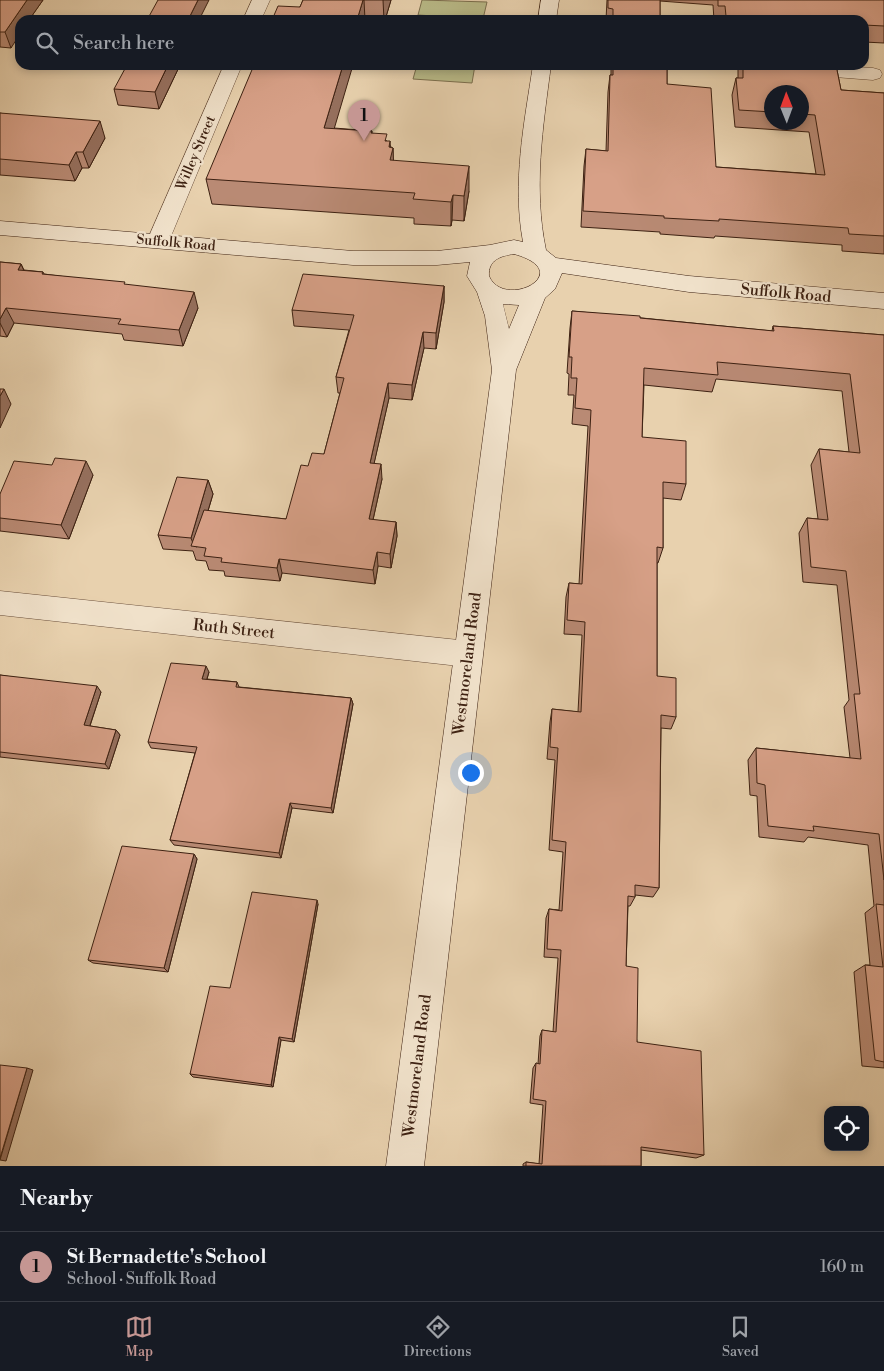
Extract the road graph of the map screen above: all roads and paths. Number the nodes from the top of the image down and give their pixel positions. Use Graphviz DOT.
graph roads {
  1 [pos="261,0"];
  2 [pos="550,0"];
  3 [pos="254,15"];
  4 [pos="548,15"];
  5 [pos="231,70"];
  6 [pos="541,70"];
  7 [pos="817,70"];
  8 [pos="873,74"];
  9 [pos="528,183"];
  10 [pos="0,228"];
  11 [pos="158,241"];
  12 [pos="497,250"];
  13 [pos="353,258"];
  14 [pos="543,258"];
  15 [pos="689,284"];
  16 [pos="484,286"];
  17 [pos="540,292"];
  18 [pos="884,301"];
  19 [pos="504,370"];
  20 [pos="0,604"];
  21 [pos="468,654"];
  22 [pos="405,1166"];
  1 -- 3 [label="street"];
  2 -- 4 [label="street"];
  5 -- 11 [label="street, Willey Street"];
  6 -- 9 [label="street"];
  7 -- 8 [label="street"];
  9 -- 12 [label="street"];
  9 -- 14 [label="street"];
  10 -- 11 [label="street, Suffolk Road"];
  11 -- 13 [label="street, Suffolk Road"];
  12 -- 13 [label="street, Suffolk Road"];
  12 -- 14 [label="street"];
  12 -- 16 [label="street"];
  13 -- 16 [label="street, Suffolk Road"];
  14 -- 15 [label="street, Suffolk Road"];
  14 -- 17 [label="street"];
  15 -- 17 [label="street, Suffolk Road"];
  15 -- 18 [label="street, Suffolk Road"];
  16 -- 17 [label="street"];
  16 -- 19 [label="street, Westmoreland Road"];
  17 -- 19 [label="street, Westmoreland Road"];
  19 -- 21 [label="street, Westmoreland Road"];
  20 -- 21 [label="street, Ruth Street"];
  21 -- 22 [label="street, Westmoreland Road"];
}
